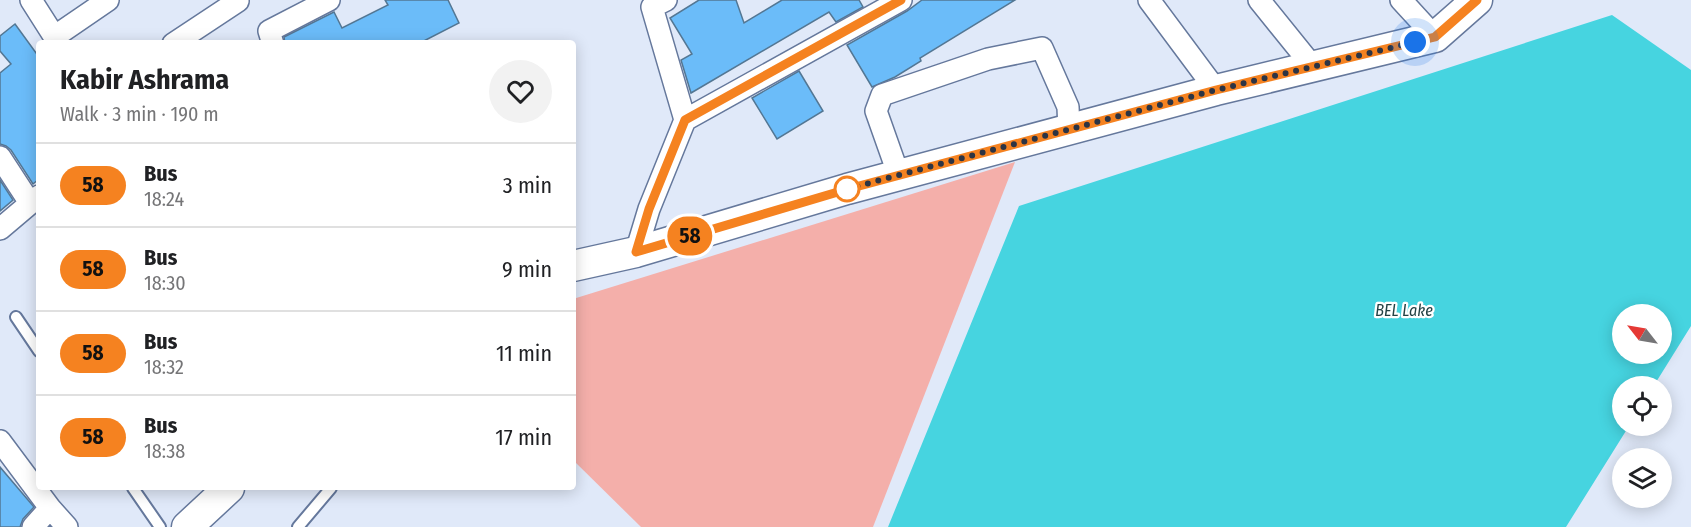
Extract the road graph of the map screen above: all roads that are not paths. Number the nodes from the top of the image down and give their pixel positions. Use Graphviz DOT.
graph roads {
  1 [pos="31,0"];
  2 [pos="108,0"];
  3 [pos="329,0"];
  4 [pos="666,0"];
  5 [pos="901,0"];
  6 [pos="1149,0"];
  7 [pos="1259,0"];
  8 [pos="1401,0"];
  9 [pos="1477,0"];
  10 [pos="238,1"];
  11 [pos="1435,37"];
  12 [pos="57,40"];
  13 [pos="179,40"];
  14 [pos="272,40"];
  15 [pos="1314,68"];
  16 [pos="1216,90"];
  17 [pos="685,120"];
  18 [pos="1069,130"];
  19 [pos="0,158"];
  20 [pos="899,176"];
  21 [pos="35,200"];
  22 [pos="0,229"];
  23 [pos="636,252"];
  24 [pos="576,265"];
  25 [pos="16,317"];
  26 [pos="36,347"];
  27 [pos="0,441"];
  28 [pos="36,489"];
  29 [pos="37,490"];
  30 [pos="134,490"];
  31 [pos="227,490"];
  32 [pos="329,490"];
  33 [pos="50,508"];
  34 [pos="33,527"];
  35 [pos="67,527"];
  36 [pos="160,527"];
  37 [pos="187,527"];
  38 [pos="298,527"];
  1 -- 12 [label="street"];
  2 -- 12 [label="street"];
  3 -- 14 [label="street"];
  4 -- 17 [label="street"];
  5 -- 17 [label="street"];
  6 -- 16 [label="street"];
  7 -- 15 [label="street"];
  8 -- 11 [label="street"];
  9 -- 11 [label="street"];
  10 -- 13 [label="street"];
  11 -- 15 [label="street"];
  15 -- 16 [label="street"];
  16 -- 18 [label="street"];
  17 -- 23 [label="street"];
  18 -- 20 [label="street"];
  18 -- 20 [label="street"];
  19 -- 21 [label="street"];
  20 -- 23 [label="street"];
  21 -- 22 [label="street"];
  23 -- 24 [label="street"];
  25 -- 26 [label="lane"];
  27 -- 28 [label="street"];
  29 -- 33 [label="street"];
  30 -- 36 [label="lane"];
  31 -- 37 [label="street"];
  32 -- 38 [label="lane"];
  33 -- 34 [label="street"];
  33 -- 35 [label="street"];
}
